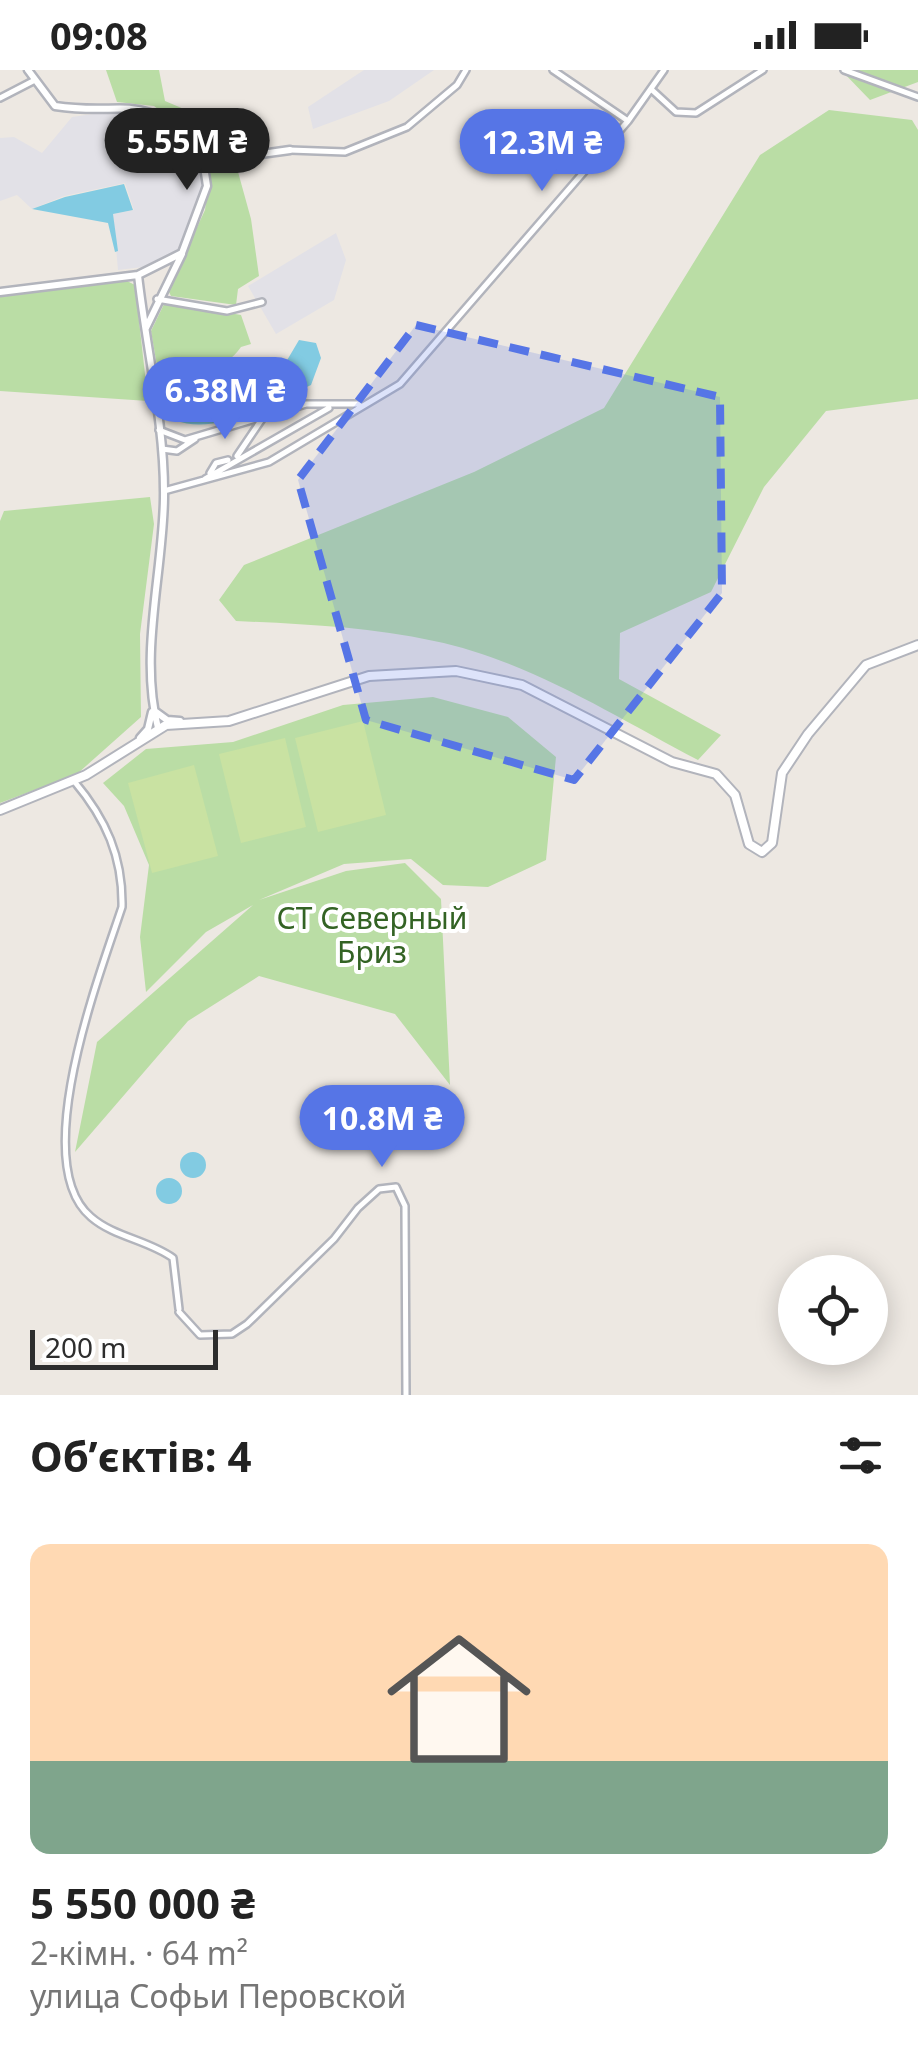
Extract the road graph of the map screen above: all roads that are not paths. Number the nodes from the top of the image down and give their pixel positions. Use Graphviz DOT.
graph roads {
  1 [pos="28,70"];
  2 [pos="466,70"];
  3 [pos="553,70"];
  4 [pos="664,70"];
  5 [pos="763,70"];
  6 [pos="844,70"];
  7 [pos="34,80"];
  8 [pos="651,89"];
  9 [pos="918,97"];
  10 [pos="0,98"];
  11 [pos="628,121"];
  12 [pos="290,150"];
  13 [pos="204,162"];
  14 [pos="182,253"];
  15 [pos="138,275"];
  16 [pos="0,292"];
  17 [pos="157,299"];
  18 [pos="262,302"];
  19 [pos="144,333"];
  20 [pos="362,404"];
  21 [pos="332,406"];
  22 [pos="263,416"];
  23 [pos="159,430"];
  24 [pos="196,437"];
  25 [pos="162,449"];
  26 [pos="235,458"];
  27 [pos="202,482"];
  28 [pos="164,491"];
  29 [pos="918,645"];
  30 [pos="152,706"];
  31 [pos="191,722"];
  32 [pos="158,728"];
  33 [pos="140,738"];
  34 [pos="74,781"];
  35 [pos="0,810"];
  36 [pos="406,1395"];
  1 -- 7 [label="street"];
  2 -- 12 [label="street"];
  3 -- 11 [label="street"];
  4 -- 11 [label="street"];
  5 -- 8 [label="street"];
  6 -- 9 [label="street"];
  7 -- 10 [label="street"];
  7 -- 13 [label="street"];
  11 -- 20 [label="street"];
  12 -- 13 [label="street"];
  13 -- 14 [label="street"];
  14 -- 15 [label="street"];
  14 -- 17 [label="street"];
  15 -- 16 [label="street"];
  15 -- 19 [label="street"];
  17 -- 18 [label="street"];
  17 -- 19 [label="street"];
  19 -- 23 [label="street"];
  20 -- 21 [label="street"];
  20 -- 27 [label="street"];
  21 -- 22 [label="street"];
  21 -- 26 [label="street"];
  22 -- 24 [label="street"];
  22 -- 26 [label="street"];
  23 -- 24 [label="street"];
  23 -- 25 [label="street"];
  24 -- 25 [label="street"];
  25 -- 28 [label="street"];
  26 -- 27 [label="street"];
  27 -- 28 [label="street"];
  28 -- 30 [label="street"];
  29 -- 31 [label="main road"];
  30 -- 31 [label="street"];
  30 -- 32 [label="street"];
  30 -- 33 [label="street"];
  31 -- 32 [label="main road"];
  32 -- 33 [label="main road"];
  33 -- 34 [label="main road"];
  34 -- 35 [label="main road"];
  34 -- 36 [label="street"];
}
